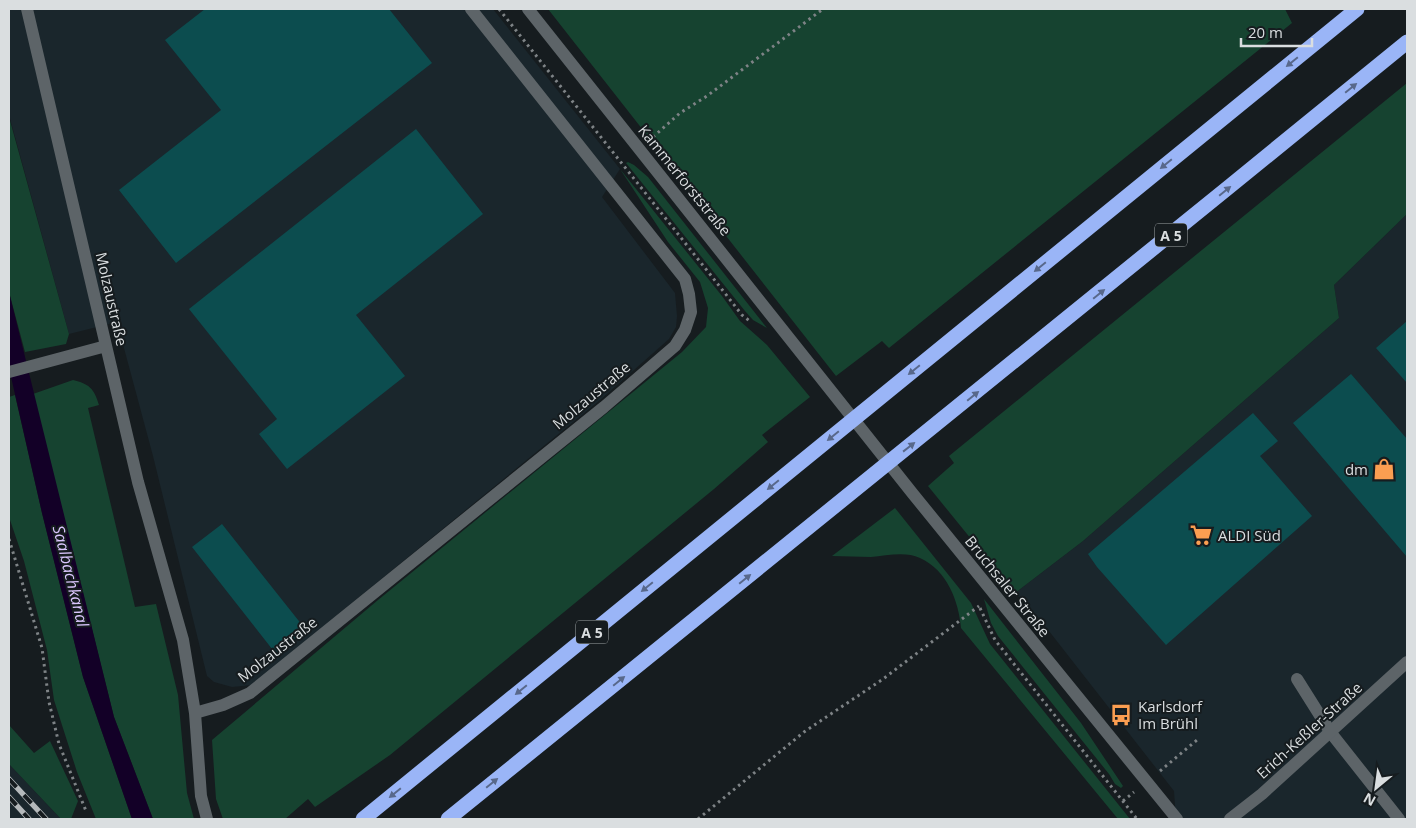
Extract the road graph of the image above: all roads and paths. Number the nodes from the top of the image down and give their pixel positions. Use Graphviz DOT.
graph roads {
  1 [pos="27,9"];
  2 [pos="471,9"];
  3 [pos="499,9"];
  4 [pos="528,9"];
  5 [pos="822,9"];
  6 [pos="1357,9"];
  7 [pos="1407,42"];
  8 [pos="639,149"];
  9 [pos="713,278"];
  10 [pos="106,346"];
  11 [pos="816,371"];
  12 [pos="9,372"];
  13 [pos="9,539"];
  14 [pos="1407,662"];
  15 [pos="1297,679"];
  16 [pos="195,713"];
  17 [pos="1331,733"];
  18 [pos="86,811"];
  19 [pos="206,819"];
  20 [pos="363,819"];
  21 [pos="448,819"];
  22 [pos="698,819"];
  23 [pos="1137,819"];
  24 [pos="1177,819"];
  25 [pos="1230,819"];
  26 [pos="1399,819"];
  1 -- 10 [label="street, Molzaustraße"];
  2 -- 16 [label="street, Molzaustraße"];
  3 -- 9 [label="path"];
  4 -- 8 [label="street, Kammerforststraße"];
  5 -- 8 [label="path"];
  6 -- 20 [label="highway, A 5, one-way"];
  21 -- 7 [label="highway, A 5, one-way"];
  8 -- 11 [label="street, Kammerforststraße"];
  10 -- 12 [label="street"];
  10 -- 16 [label="street, Molzaustraße"];
  11 -- 24 [label="street, Bruchsaler Straße"];
  13 -- 18 [label="path"];
  14 -- 17 [label="street, Erich-Keßler-Straße"];
  15 -- 17 [label="street"];
  16 -- 19 [label="street, Molzaustraße"];
  17 -- 25 [label="street, Erich-Keßler-Straße"];
  17 -- 26 [label="street"];
  22 -- 23 [label="path"];
}
